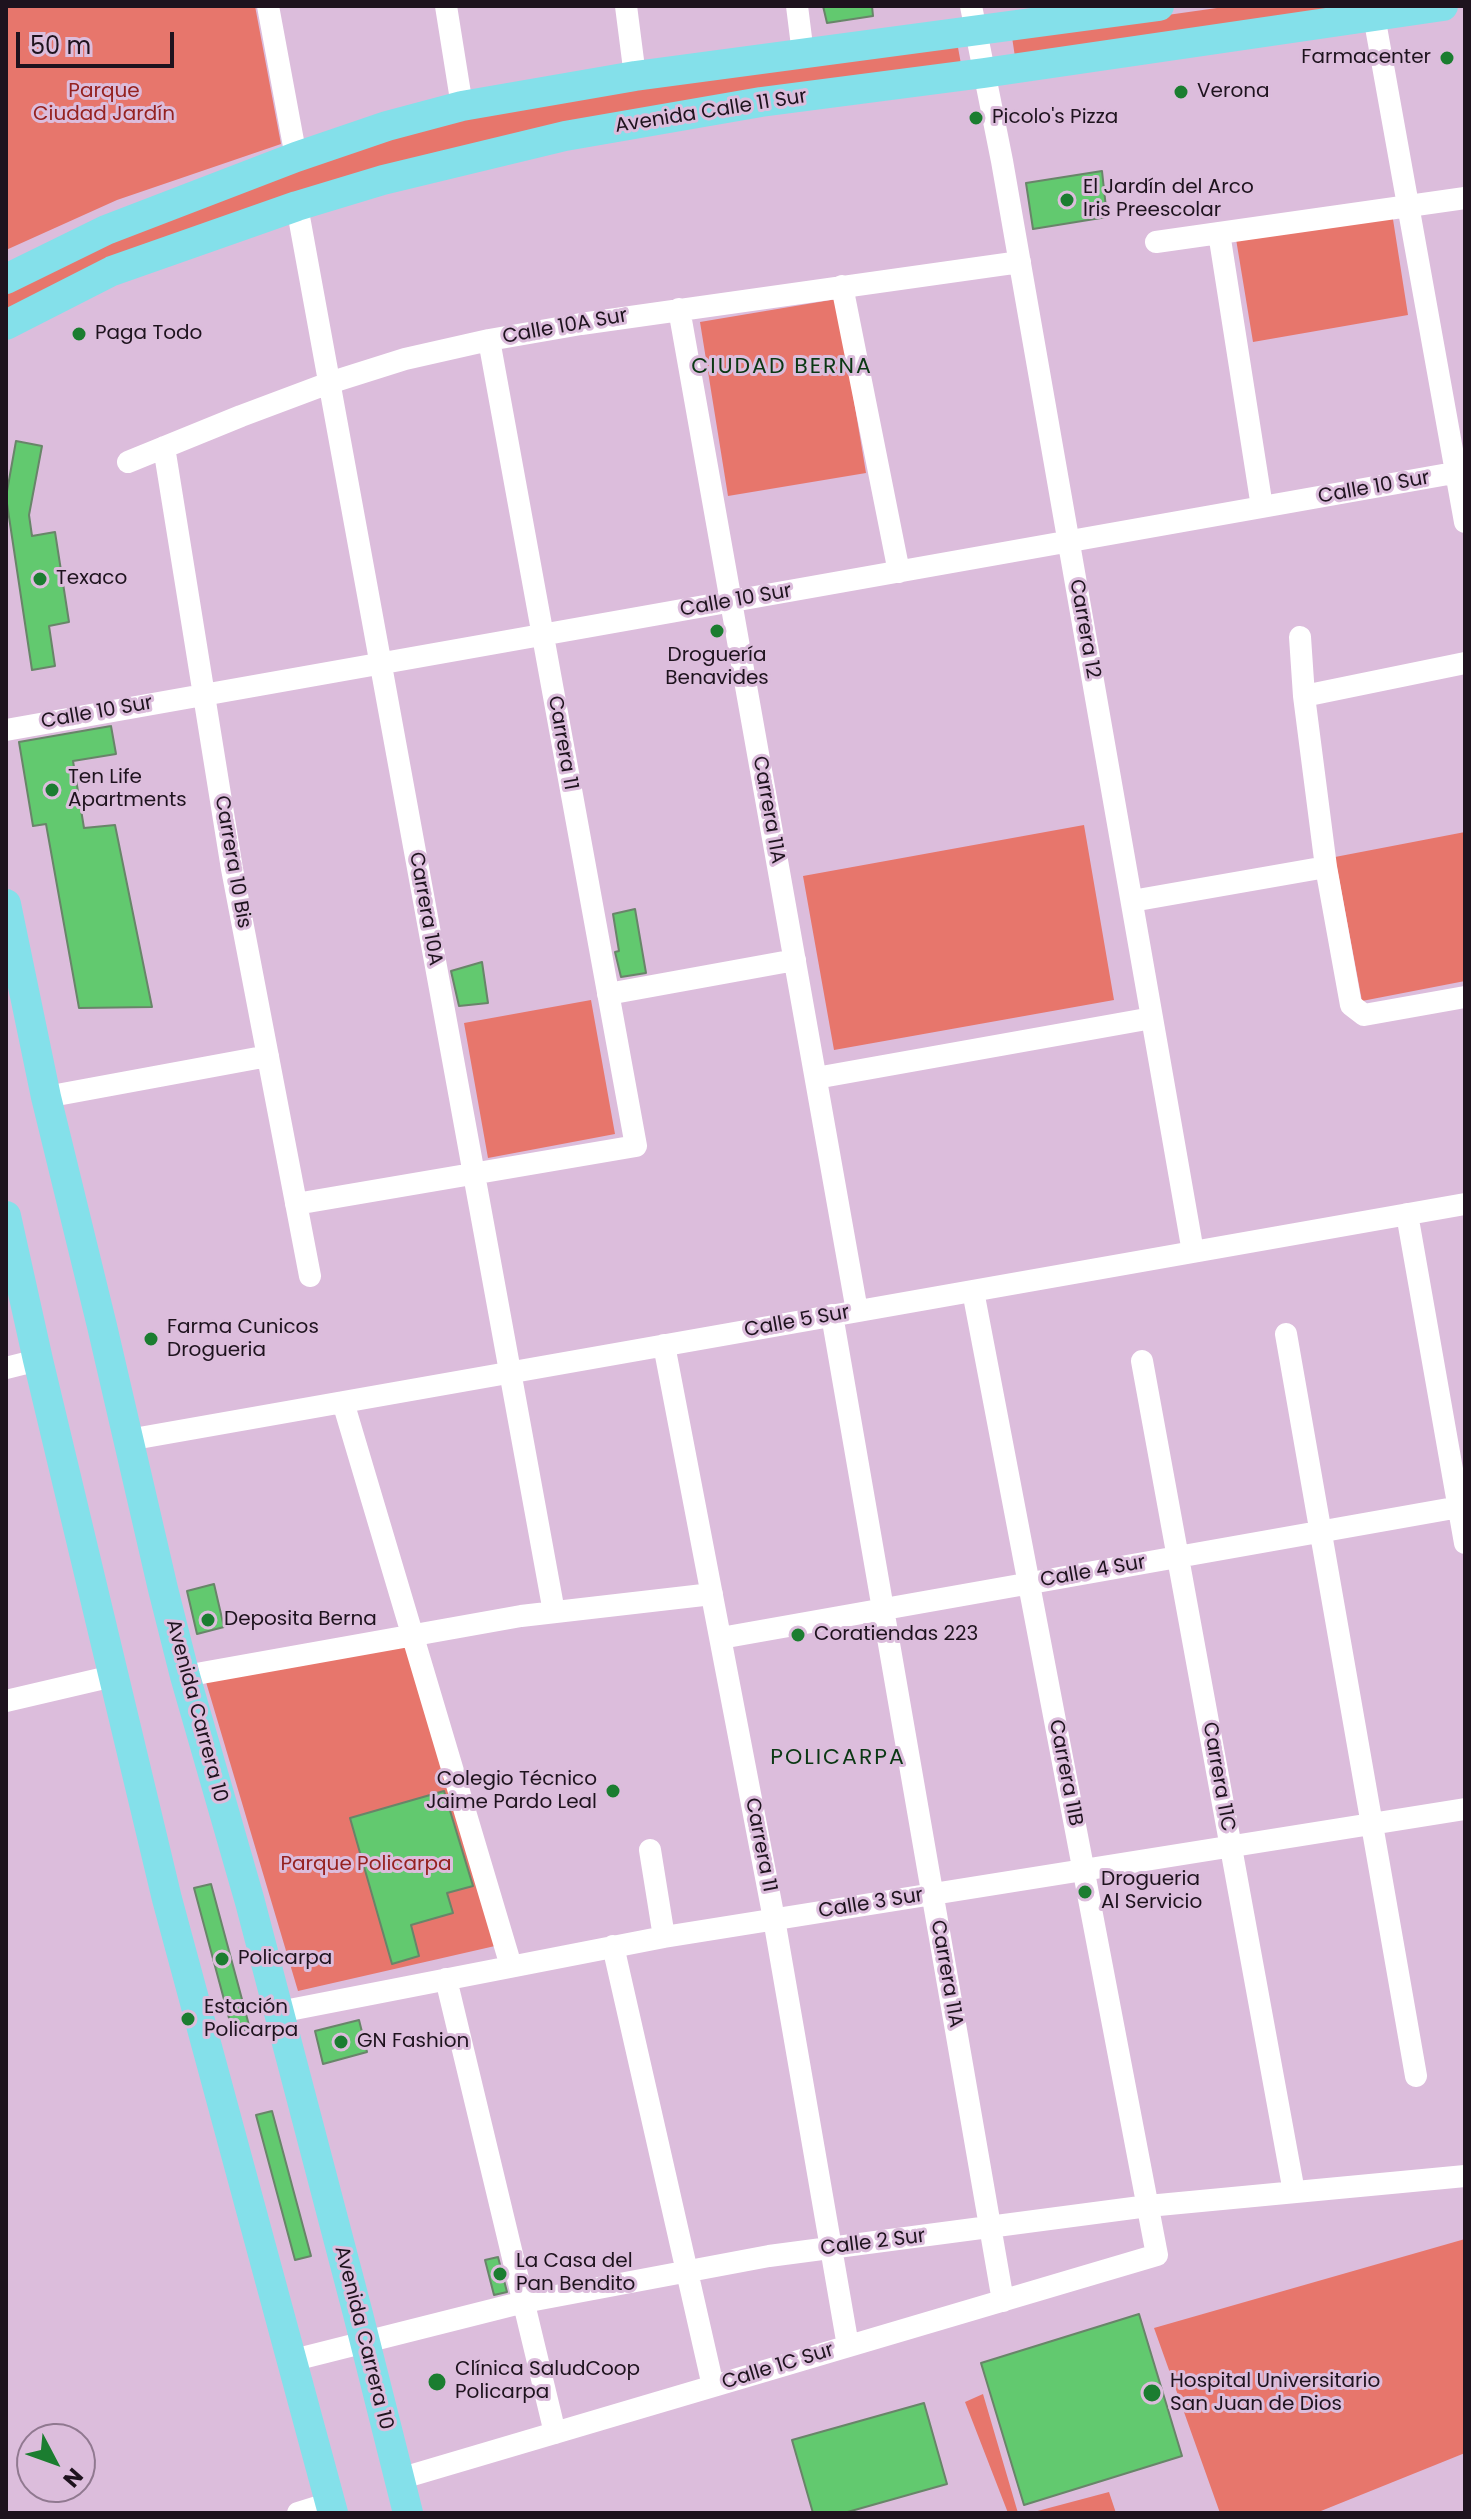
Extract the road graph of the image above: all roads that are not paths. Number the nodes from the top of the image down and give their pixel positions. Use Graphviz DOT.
graph roads {
  1 [pos="268,6"];
  2 [pos="446,6"];
  3 [pos="626,6"];
  4 [pos="797,6"];
  5 [pos="1443,6"];
  6 [pos="1147,7"];
  7 [pos="1374,16"];
  8 [pos="974,18"];
  9 [pos="803,54"];
  10 [pos="984,73"];
  11 [pos="635,76"];
  12 [pos="462,106"];
  13 [pos="296,157"];
  14 [pos="1465,198"];
  15 [pos="297,206"];
  16 [pos="1408,206"];
  17 [pos="1219,233"];
  18 [pos="1156,242"];
  19 [pos="1020,262"];
  20 [pos="6,279"];
  21 [pos="842,286"];
  22 [pos="679,309"];
  23 [pos="11,327"];
  24 [pos="489,340"];
  25 [pos="329,383"];
  26 [pos="164,447"];
  27 [pos="128,462"];
  28 [pos="1461,472"];
  29 [pos="1262,507"];
  30 [pos="1465,522"];
  31 [pos="1069,541"];
  32 [pos="899,572"];
  33 [pos="731,602"];
  34 [pos="542,635"];
  35 [pos="1300,637"];
  36 [pos="380,663"];
  37 [pos="1465,663"];
  38 [pos="204,695"];
  39 [pos="1304,696"];
  40 [pos="6,730"];
  41 [pos="1326,867"];
  42 [pos="1132,901"];
  43 [pos="6,904"];
  44 [pos="795,960"];
  45 [pos="608,994"];
  46 [pos="1465,997"];
  47 [pos="1152,1018"];
  48 [pos="268,1056"];
  49 [pos="816,1078"];
  50 [pos="46,1097"];
  51 [pos="474,1173"];
  52 [pos="296,1204"];
  53 [pos="1465,1204"];
  54 [pos="1407,1214"];
  55 [pos="6,1216"];
  56 [pos="1193,1252"];
  57 [pos="310,1276"];
  58 [pos="973,1291"];
  59 [pos="857,1311"];
  60 [pos="832,1315"];
  61 [pos="1286,1334"];
  62 [pos="664,1345"];
  63 [pos="38,1360"];
  64 [pos="1142,1361"];
  65 [pos="6,1368"];
  66 [pos="510,1372"];
  67 [pos="343,1402"];
  68 [pos="128,1440"];
  69 [pos="1462,1507"];
  70 [pos="1321,1531"];
  71 [pos="1465,1543"];
  72 [pos="1177,1557"];
  73 [pos="1028,1583"];
  74 [pos="712,1594"];
  75 [pos="883,1609"];
  76 [pos="554,1612"];
  77 [pos="412,1635"];
  78 [pos="721,1638"];
  79 [pos="113,1676"];
  80 [pos="185,1676"];
  81 [pos="6,1701"];
  82 [pos="1465,1809"];
  83 [pos="1372,1825"];
  84 [pos="1231,1846"];
  85 [pos="650,1850"];
  86 [pos="1083,1869"];
  87 [pos="933,1894"];
  88 [pos="774,1919"];
  89 [pos="664,1937"];
  90 [pos="613,1946"];
  91 [pos="511,1966"];
  92 [pos="446,1979"];
  93 [pos="279,2012"];
  94 [pos="1416,2076"];
  95 [pos="1465,2176"];
  96 [pos="1294,2192"];
  97 [pos="1148,2206"];
  98 [pos="990,2227"];
  99 [pos="831,2248"];
  100 [pos="1157,2255"];
  101 [pos="687,2272"];
  102 [pos="1003,2301"];
  103 [pos="524,2302"];
  104 [pos="365,2342"];
  105 [pos="848,2346"];
  106 [pos="290,2361"];
  107 [pos="713,2386"];
  108 [pos="555,2433"];
  109 [pos="399,2479"];
  110 [pos="331,2508"];
  111 [pos="298,2513"];
  112 [pos="408,2513"];
  1 -- 13 [label="street"];
  2 -- 12 [label="street"];
  3 -- 11 [label="street"];
  4 -- 9 [label="street"];
  5 -- 7 [label="main road, Avenida Calle 11 Sur"];
  6 -- 8 [label="main road"];
  7 -- 10 [label="main road, Avenida Calle 11 Sur"];
  7 -- 16 [label="street"];
  8 -- 9 [label="main road"];
  8 -- 10 [label="street, Carrera 12"];
  9 -- 11 [label="main road"];
  10 -- 15 [label="main road, Avenida Calle 11 Sur"];
  10 -- 19 [label="street, Carrera 12"];
  11 -- 12 [label="main road"];
  12 -- 13 [label="main road"];
  13 -- 20 [label="main road"];
  14 -- 16 [label="street"];
  15 -- 23 [label="main road, Avenida Calle 11 Sur"];
  15 -- 25 [label="street, Carrera 10A"];
  16 -- 17 [label="street"];
  16 -- 28 [label="street"];
  17 -- 18 [label="street"];
  17 -- 29 [label="street"];
  19 -- 21 [label="street, Calle 10A Sur"];
  19 -- 31 [label="street, Carrera 12"];
  21 -- 22 [label="street, Calle 10A Sur"];
  21 -- 32 [label="street"];
  22 -- 24 [label="street, Calle 10A Sur"];
  22 -- 33 [label="street, Carrera 11A"];
  24 -- 25 [label="street, Calle 10A Sur"];
  24 -- 34 [label="street, Carrera 11"];
  25 -- 26 [label="street, Calle 10A Sur"];
  25 -- 36 [label="street, Carrera 10A"];
  26 -- 27 [label="street, Calle 10A Sur"];
  26 -- 38 [label="street, Carrera 10 Bis"];
  28 -- 29 [label="street, Calle 10 Sur"];
  28 -- 30 [label="street"];
  29 -- 31 [label="street, Calle 10 Sur"];
  31 -- 32 [label="street, Calle 10 Sur"];
  31 -- 42 [label="street, Carrera 12"];
  32 -- 33 [label="street, Calle 10 Sur"];
  33 -- 34 [label="street, Calle 10 Sur"];
  33 -- 44 [label="street, Carrera 11A"];
  34 -- 36 [label="street, Calle 10 Sur"];
  34 -- 45 [label="street, Carrera 11"];
  35 -- 39 [label="street"];
  36 -- 38 [label="street, Calle 10 Sur"];
  36 -- 51 [label="street, Carrera 10A"];
  37 -- 39 [label="street"];
  38 -- 40 [label="street, Calle 10 Sur"];
  38 -- 48 [label="street, Carrera 10 Bis"];
  39 -- 41 [label="street"];
  41 -- 42 [label="street"];
  41 -- 46 [label="street"];
  42 -- 47 [label="street, Carrera 12"];
  43 -- 50 [label="main road, Avenida Carrera 10"];
  44 -- 45 [label="street"];
  44 -- 49 [label="street, Carrera 11A"];
  45 -- 51 [label="street, Carrera 11"];
  47 -- 49 [label="street"];
  47 -- 56 [label="street, Carrera 12"];
  48 -- 50 [label="street"];
  48 -- 52 [label="street, Carrera 10 Bis"];
  49 -- 59 [label="street, Carrera 11A"];
  50 -- 68 [label="main road, Avenida Carrera 10"];
  51 -- 52 [label="street"];
  51 -- 66 [label="street, Carrera 10A"];
  52 -- 57 [label="street, Carrera 10 Bis"];
  53 -- 54 [label="street, Calle 5 Sur"];
  54 -- 56 [label="street, Calle 5 Sur"];
  54 -- 69 [label="street"];
  55 -- 63 [label="main road"];
  56 -- 58 [label="street, Calle 5 Sur"];
  58 -- 59 [label="street, Calle 5 Sur"];
  58 -- 73 [label="street, Carrera 11B"];
  59 -- 60 [label="street, Calle 5 Sur"];
  60 -- 62 [label="street, Calle 5 Sur"];
  60 -- 75 [label="street, Carrera 11A"];
  61 -- 70 [label="street"];
  62 -- 66 [label="street, Calle 5 Sur"];
  62 -- 74 [label="street, Carrera 11"];
  63 -- 65 [label="street"];
  63 -- 79 [label="main road"];
  64 -- 72 [label="street, Carrera 11C"];
  66 -- 67 [label="street, Calle 5 Sur"];
  66 -- 76 [label="street, Carrera 10A"];
  67 -- 68 [label="street, Calle 5 Sur"];
  67 -- 77 [label="street"];
  68 -- 80 [label="main road, Avenida Carrera 10"];
  69 -- 70 [label="street, Calle 4 Sur"];
  69 -- 71 [label="street"];
  70 -- 72 [label="street, Calle 4 Sur"];
  70 -- 83 [label="street"];
  72 -- 73 [label="street, Calle 4 Sur"];
  72 -- 84 [label="street, Carrera 11C"];
  73 -- 75 [label="street, Calle 4 Sur"];
  73 -- 86 [label="street, Carrera 11B"];
  74 -- 76 [label="street"];
  74 -- 78 [label="street, Carrera 11"];
  75 -- 78 [label="street, Calle 4 Sur"];
  75 -- 87 [label="street, Carrera 11A"];
  76 -- 77 [label="street"];
  77 -- 80 [label="street"];
  77 -- 91 [label="street"];
  78 -- 88 [label="street, Carrera 11"];
  79 -- 81 [label="street"];
  79 -- 106 [label="main road"];
  80 -- 93 [label="main road, Avenida Carrera 10"];
  82 -- 83 [label="street, Calle 3 Sur"];
  83 -- 84 [label="street, Calle 3 Sur"];
  83 -- 94 [label="street"];
  84 -- 86 [label="street, Calle 3 Sur"];
  84 -- 96 [label="street, Carrera 11C"];
  85 -- 89 [label="street"];
  86 -- 87 [label="street, Calle 3 Sur"];
  86 -- 97 [label="street, Carrera 11B"];
  87 -- 88 [label="street, Calle 3 Sur"];
  87 -- 98 [label="street, Carrera 11A"];
  88 -- 89 [label="street, Calle 3 Sur"];
  88 -- 99 [label="street, Carrera 11"];
  89 -- 90 [label="street, Calle 3 Sur"];
  90 -- 91 [label="street, Calle 3 Sur"];
  90 -- 101 [label="street"];
  91 -- 92 [label="street, Calle 3 Sur"];
  92 -- 93 [label="street, Calle 3 Sur"];
  92 -- 103 [label="street"];
  93 -- 104 [label="main road, Avenida Carrera 10"];
  95 -- 96 [label="street, Calle 2 Sur"];
  96 -- 97 [label="street, Calle 2 Sur"];
  97 -- 98 [label="street, Calle 2 Sur"];
  97 -- 100 [label="street, Carrera 11B"];
  98 -- 99 [label="street, Calle 2 Sur"];
  98 -- 102 [label="street, Carrera 11A"];
  99 -- 101 [label="street, Calle 2 Sur"];
  99 -- 105 [label="street, Carrera 11"];
  100 -- 102 [label="street, Calle 1C Sur"];
  101 -- 103 [label="street, Calle 2 Sur"];
  101 -- 107 [label="street"];
  102 -- 105 [label="street, Calle 1C Sur"];
  103 -- 104 [label="street, Calle 2 Sur"];
  103 -- 108 [label="street"];
  104 -- 106 [label="street, Calle 2 Sur"];
  104 -- 109 [label="main road, Avenida Carrera 10"];
  105 -- 107 [label="street, Calle 1C Sur"];
  106 -- 110 [label="main road"];
  107 -- 108 [label="street, Calle 1C Sur"];
  108 -- 109 [label="street, Calle 1C Sur"];
  109 -- 112 [label="main road, Avenida Carrera 10"];
  110 -- 111 [label="street"];
}
